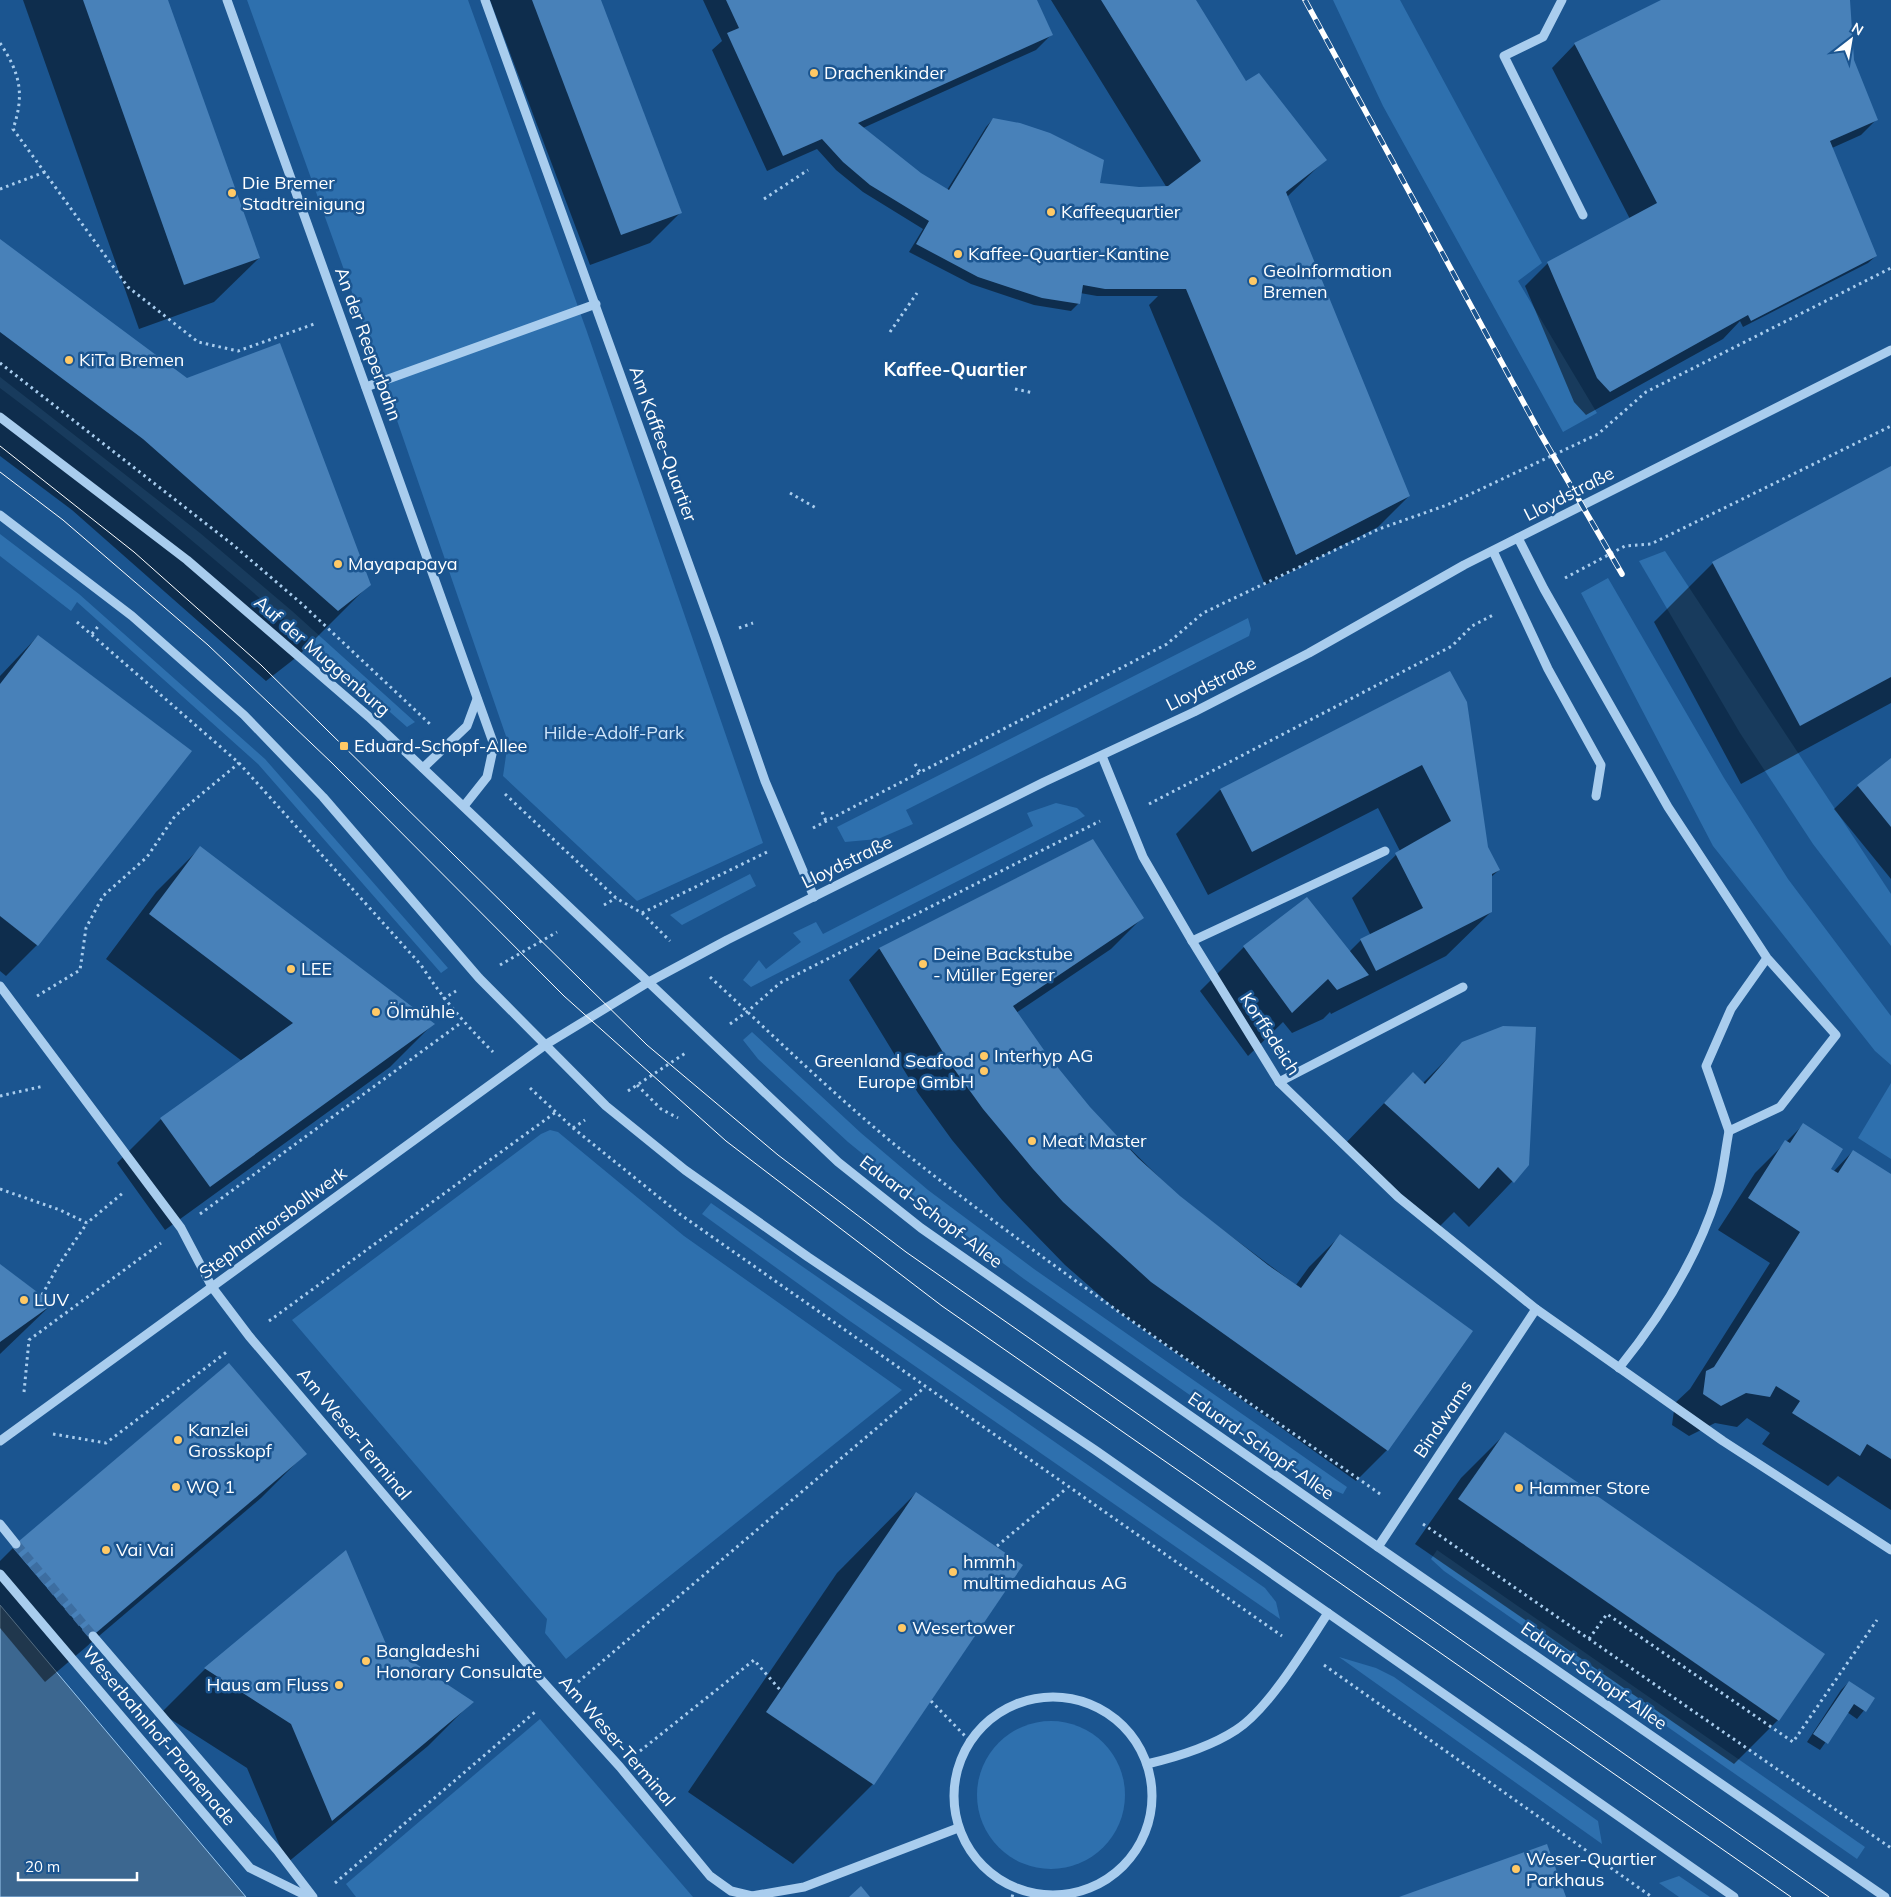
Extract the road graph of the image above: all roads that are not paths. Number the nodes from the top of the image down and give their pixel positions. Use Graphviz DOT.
graph roads {
  1 [pos="228,0"];
  2 [pos="485,0"];
  3 [pos="1562,0"];
  4 [pos="1583,214"];
  5 [pos="596,304"];
  6 [pos="1891,350"];
  7 [pos="366,388"];
  8 [pos="0,418"];
  9 [pos="0,515"];
  10 [pos="1518,538"];
  11 [pos="1493,551"];
  12 [pos="477,699"];
  13 [pos="1102,756"];
  14 [pos="423,768"];
  15 [pos="1596,796"];
  16 [pos="464,806"];
  17 [pos="1385,851"];
  18 [pos="814,897"];
  19 [pos="1192,942"];
  20 [pos="1767,958"];
  21 [pos="647,983"];
  22 [pos="0,986"];
  23 [pos="1463,986"];
  24 [pos="545,1045"];
  25 [pos="1279,1082"];
  26 [pos="1729,1131"];
  27 [pos="212,1287"];
  28 [pos="1536,1309"];
  29 [pos="1619,1368"];
  30 [pos="0,1441"];
  31 [pos="0,1524"];
  32 [pos="16,1544"];
  33 [pos="1378,1548"];
  34 [pos="1891,1550"];
  35 [pos="0,1574"];
  36 [pos="1328,1613"];
  37 [pos="93,1636"];
  38 [pos="1147,1764"];
  39 [pos="958,1828"];
  40 [pos="309,1897"];
  41 [pos="313,1897"];
  42 [pos="1734,1897"];
  43 [pos="1885,1897"];
  1 -- 7 [label="street, An der Reeperbahn"];
  2 -- 5 [label="street, Am Kaffee-Quartier"];
  3 -- 4 [label="street"];
  5 -- 7 [label="street"];
  5 -- 18 [label="street, Am Kaffee-Quartier"];
  6 -- 10 [label="street, Lloydstraße"];
  7 -- 12 [label="street, An der Reeperbahn"];
  8 -- 14 [label="street, Auf der Muggenburg"];
  9 -- 24 [label="street"];
  10 -- 11 [label="street, Lloydstraße"];
  10 -- 20 [label="street"];
  11 -- 13 [label="street, Lloydstraße"];
  11 -- 15 [label="street"];
  12 -- 14 [label="street"];
  12 -- 16 [label="street, An der Reeperbahn"];
  13 -- 18 [label="street, Lloydstraße"];
  13 -- 19 [label="street, Korffsdeich"];
  14 -- 16 [label="street, Auf der Muggenburg"];
  16 -- 21 [label="street, Auf der Muggenburg"];
  17 -- 19 [label="street"];
  18 -- 21 [label="street, Lloydstraße"];
  19 -- 25 [label="street, Korffsdeich"];
  20 -- 26 [label="street"];
  20 -- 26 [label="street"];
  21 -- 24 [label="street, Lloydstraße"];
  21 -- 33 [label="street, Eduard-Schopf-Allee"];
  22 -- 27 [label="street, Am Weser-Terminal"];
  23 -- 25 [label="street"];
  24 -- 27 [label="street, Stephanitorsbollwerk"];
  24 -- 36 [label="street"];
  25 -- 28 [label="street, Korffsdeich"];
  26 -- 29 [label="street"];
  27 -- 30 [label="street, Stephanitorsbollwerk"];
  27 -- 39 [label="street, Am Weser-Terminal"];
  28 -- 29 [label="street, Korffsdeich"];
  28 -- 33 [label="street, Bindwams"];
  29 -- 34 [label="street, Korffsdeich"];
  31 -- 32 [label="street"];
  33 -- 43 [label="street, Eduard-Schopf-Allee"];
  35 -- 40 [label="street, Weserbahnhof-Promenade"];
  36 -- 38 [label="street"];
  36 -- 42 [label="street"];
  37 -- 41 [label="street"];
  38 -- 39 [label="street"];
  38 -- 39 [label="street"];
}
